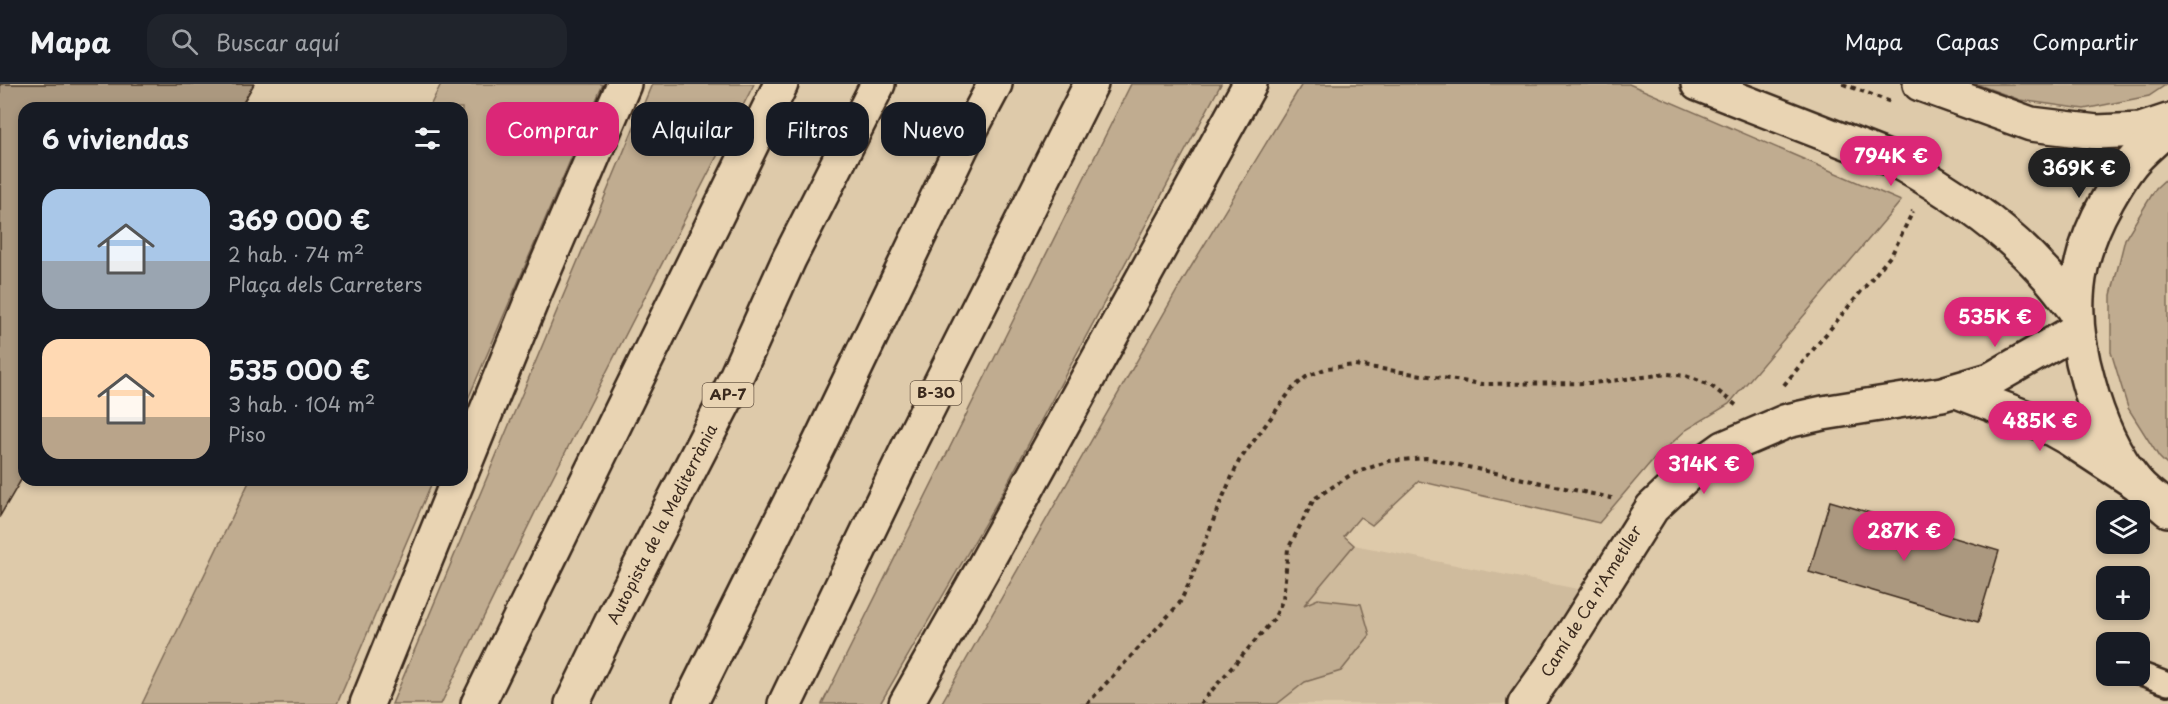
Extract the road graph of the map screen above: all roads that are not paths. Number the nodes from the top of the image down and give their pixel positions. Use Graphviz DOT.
graph roads {
  1 [pos="624,84"];
  2 [pos="781,84"];
  3 [pos="878,84"];
  4 [pos="995,84"];
  5 [pos="1091,84"];
  6 [pos="1250,84"];
  7 [pos="1698,84"];
  8 [pos="1920,84"];
  9 [pos="2168,121"];
  10 [pos="2168,128"];
  11 [pos="2076,320"];
  12 [pos="1957,390"];
  13 [pos="468,456"];
  14 [pos="2138,484"];
  15 [pos="456,486"];
  16 [pos="2168,510"];
  17 [pos="2150,677"];
  18 [pos="2168,684"];
  19 [pos="367,704"];
  20 [pos="478,704"];
  21 [pos="572,704"];
  22 [pos="690,704"];
  23 [pos="785,704"];
  24 [pos="906,704"];
  25 [pos="1525,704"];
  1 -- 13 [label="main road"];
  2 -- 20 [label="main road"];
  3 -- 21 [label="main road, Autopista de la Mediterrània / AP-7"];
  4 -- 22 [label="main road"];
  5 -- 23 [label="main road, B-30"];
  6 -- 24 [label="main road"];
  7 -- 11 [label="main road"];
  8 -- 9 [label="main road"];
  10 -- 11 [label="main road"];
  11 -- 12 [label="main road, Camí de Ca n'Ametller"];
  11 -- 14 [label="main road"];
  12 -- 14 [label="main road"];
  12 -- 25 [label="main road, Camí de Ca n'Ametller"];
  14 -- 16 [label="main road"];
  15 -- 19 [label="main road"];
  17 -- 18 [label="lane"];
}
